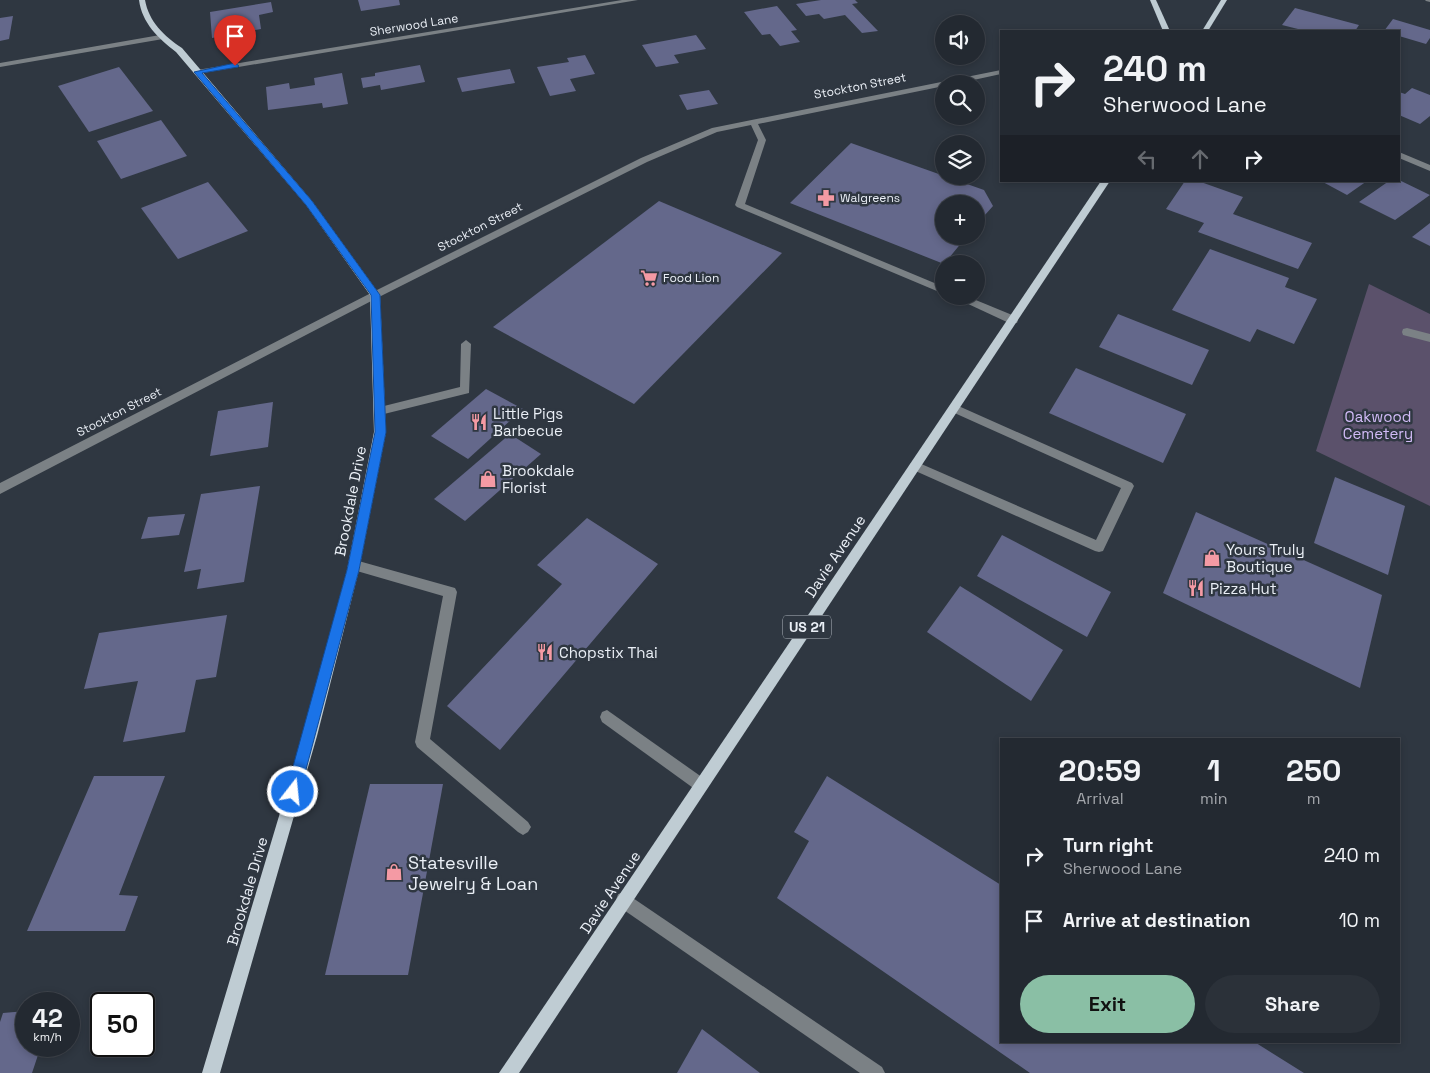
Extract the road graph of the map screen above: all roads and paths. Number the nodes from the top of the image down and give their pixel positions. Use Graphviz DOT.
graph roads {
  1 [pos="142,0"];
  2 [pos="635,0"];
  3 [pos="1153,0"];
  4 [pos="1224,0"];
  5 [pos="1167,30"];
  6 [pos="1206,30"];
  7 [pos="160,37"];
  8 [pos="0,65"];
  9 [pos="197,72"];
  10 [pos="1000,72"];
  11 [pos="753,121"];
  12 [pos="1400,155"];
  13 [pos="1430,168"];
  14 [pos="1105,182"];
  15 [pos="935,287"];
  16 [pos="375,295"];
  17 [pos="977,305"];
  18 [pos="1013,320"];
  19 [pos="1407,332"];
  20 [pos="1430,338"];
  21 [pos="466,344"];
  22 [pos="954,408"];
  23 [pos="380,411"];
  24 [pos="915,466"];
  25 [pos="0,489"];
  26 [pos="355,565"];
  27 [pos="607,717"];
  28 [pos="701,785"];
  29 [pos="523,827"];
  30 [pos="624,900"];
  31 [pos="211,1073"];
  32 [pos="508,1073"];
  33 [pos="876,1073"];
  1 -- 7 [label="main road"];
  2 -- 9 [label="street, Sherwood Lane"];
  3 -- 5 [label="main road"];
  4 -- 6 [label="main road"];
  7 -- 8 [label="street"];
  7 -- 9 [label="main road"];
  9 -- 16 [label="main road"];
  10 -- 11 [label="street, Stockton Street"];
  11 -- 15 [label="street"];
  11 -- 16 [label="street, Stockton Street"];
  12 -- 13 [label="street"];
  14 -- 18 [label="main road, Davie Avenue / US 21"];
  16 -- 23 [label="main road, Brookdale Drive"];
  16 -- 25 [label="street, Stockton Street"];
  17 -- 18 [label="street"];
  18 -- 22 [label="main road, Davie Avenue / US 21"];
  19 -- 20 [label="street"];
  21 -- 23 [label="street"];
  22 -- 24 [label="main road, Davie Avenue / US 21"];
  22 -- 24 [label="street"];
  23 -- 26 [label="main road, Brookdale Drive"];
  24 -- 28 [label="main road, Davie Avenue / US 21"];
  26 -- 29 [label="street"];
  26 -- 31 [label="main road, Brookdale Drive"];
  27 -- 28 [label="street"];
  28 -- 30 [label="main road, Davie Avenue / US 21"];
  30 -- 32 [label="main road, Davie Avenue / US 21"];
  30 -- 33 [label="street"];
}
